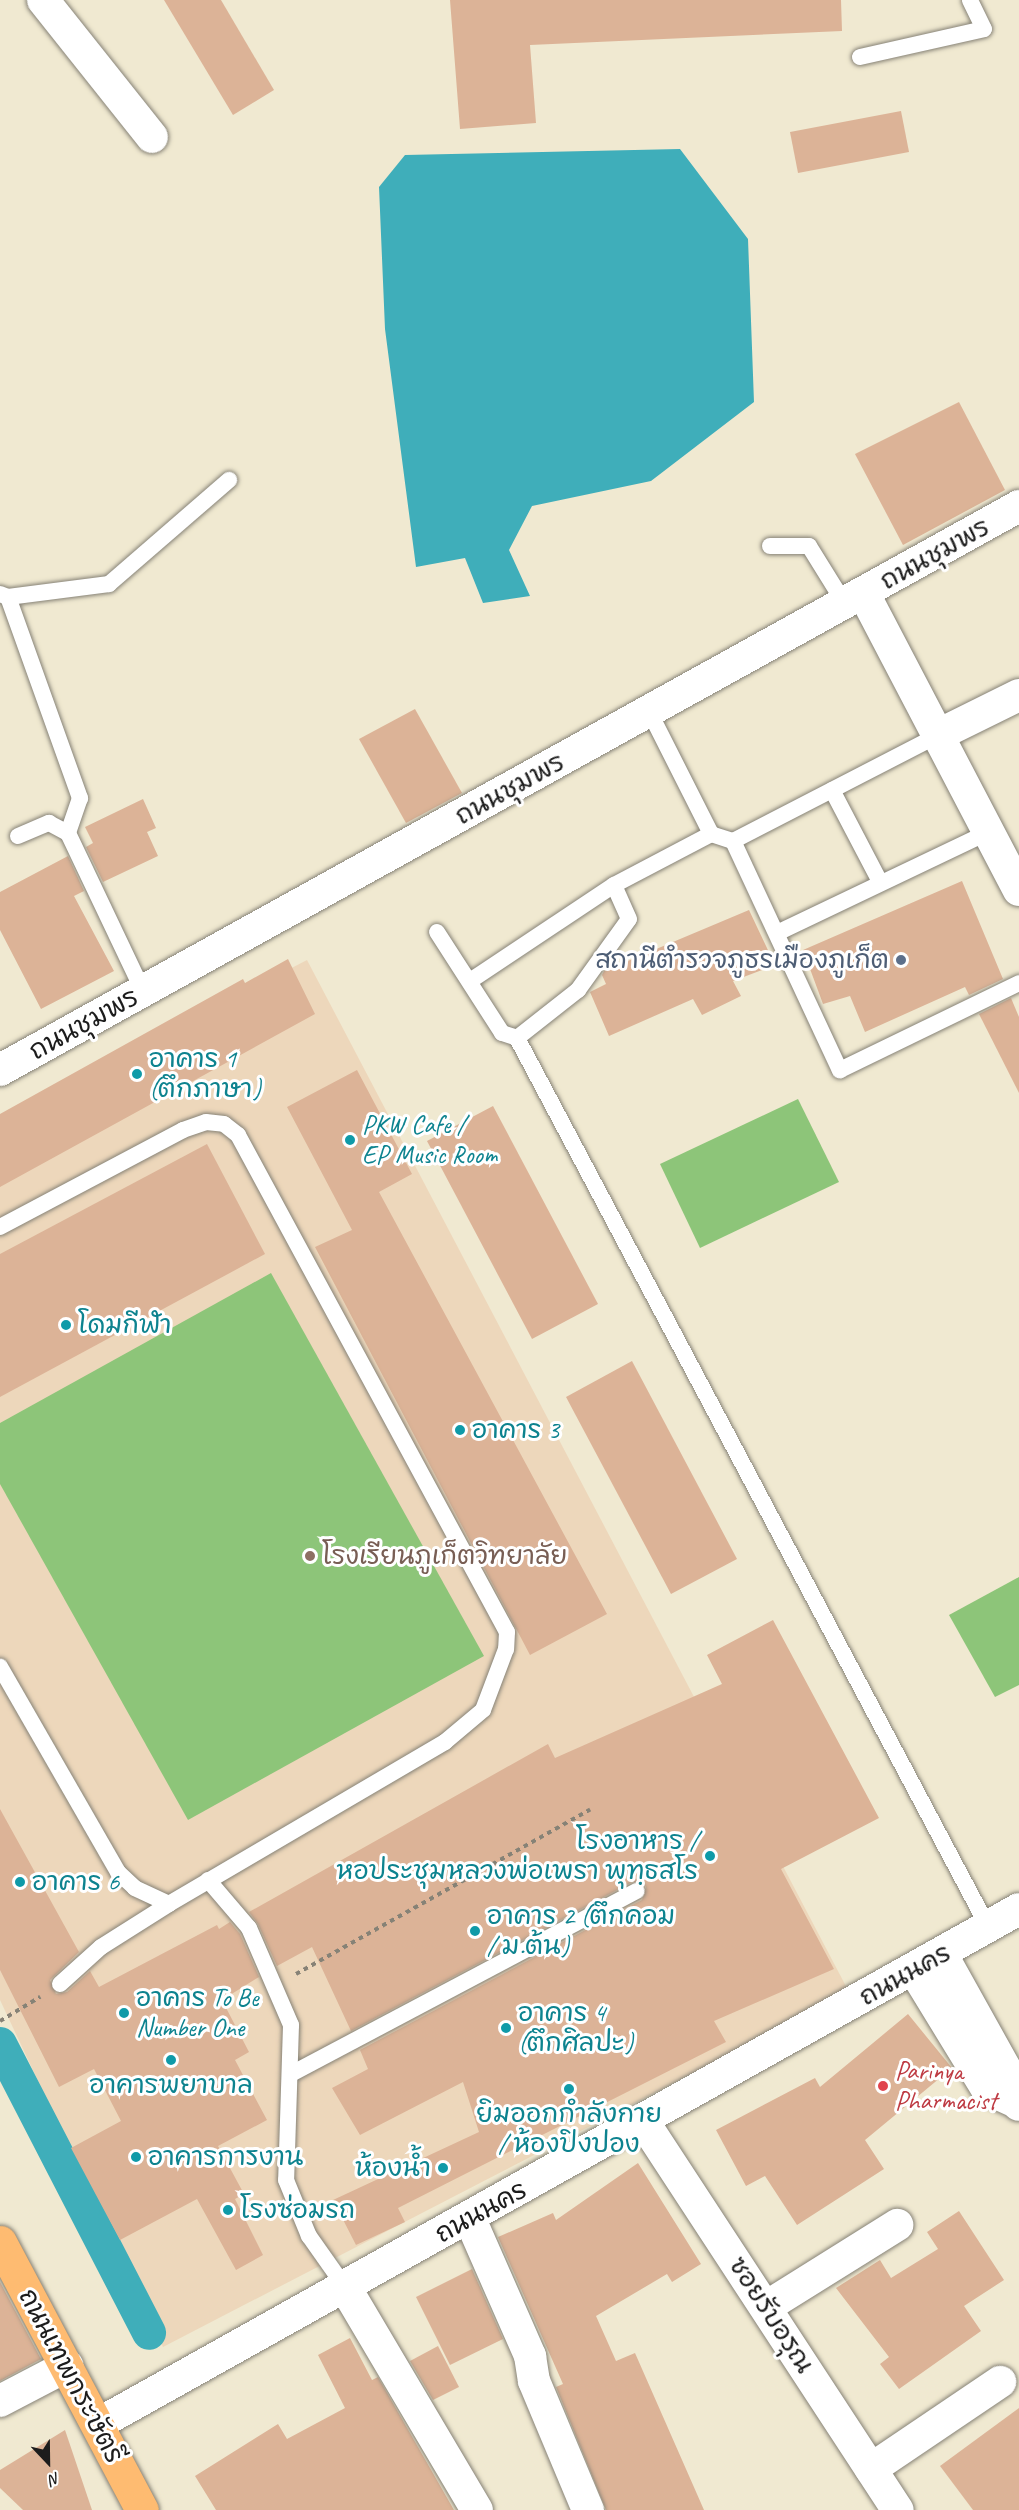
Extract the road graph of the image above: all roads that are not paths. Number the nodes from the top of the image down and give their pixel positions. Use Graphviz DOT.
graph roads {
  1 [pos="43,0"];
  2 [pos="970,0"];
  3 [pos="860,57"];
  4 [pos="152,137"];
  5 [pos="229,480"];
  6 [pos="1019,507"];
  7 [pos="770,546"];
  8 [pos="4,596"];
  9 [pos="855,599"];
  10 [pos="1019,695"];
  11 [pos="650,711"];
  12 [pos="938,735"];
  13 [pos="832,790"];
  14 [pos="989,832"];
  15 [pos="68,833"];
  16 [pos="711,834"];
  17 [pos="18,836"];
  18 [pos="733,841"];
  19 [pos="880,882"];
  20 [pos="614,885"];
  21 [pos="1019,890"];
  22 [pos="437,932"];
  23 [pos="777,933"];
  24 [pos="470,981"];
  25 [pos="1019,983"];
  26 [pos="143,991"];
  27 [pos="517,1038"];
  28 [pos="0,1070"];
  29 [pos="0,1227"];
  30 [pos="0,1666"];
  31 [pos="208,1880"];
  32 [pos="637,1891"];
  33 [pos="168,1904"];
  34 [pos="1019,1910"];
  35 [pos="988,1927"];
  36 [pos="942,1955"];
  37 [pos="914,1970"];
  38 [pos="60,1984"];
  39 [pos="1004,2072"];
  40 [pos="291,2074"];
  41 [pos="1018,2104"];
  42 [pos="643,2121"];
  43 [pos="470,2219"];
  44 [pos="897,2225"];
  45 [pos="0,2242"];
  46 [pos="345,2287"];
  47 [pos="766,2307"];
  48 [pos="67,2366"];
  49 [pos="1000,2382"];
  50 [pos="0,2401"];
  51 [pos="98,2424"];
  52 [pos="871,2469"];
  53 [pos="142,2510"];
  54 [pos="477,2510"];
  55 [pos="588,2510"];
  56 [pos="898,2510"];
  1 -- 4 [label="street"];
  2 -- 3 [label="lane"];
  5 -- 8 [label="lane"];
  6 -- 9 [label="street, ถนนชุมพร"];
  7 -- 9 [label="lane"];
  8 -- 15 [label="lane"];
  9 -- 11 [label="street, ถนนชุมพร"];
  9 -- 12 [label="street"];
  10 -- 12 [label="street"];
  11 -- 16 [label="lane"];
  11 -- 26 [label="street, ถนนชุมพร"];
  12 -- 13 [label="lane"];
  12 -- 14 [label="street"];
  13 -- 18 [label="lane"];
  13 -- 19 [label="lane"];
  14 -- 19 [label="lane"];
  14 -- 21 [label="street"];
  15 -- 17 [label="lane"];
  15 -- 26 [label="lane"];
  16 -- 18 [label="lane"];
  16 -- 20 [label="lane"];
  18 -- 23 [label="lane"];
  19 -- 23 [label="lane"];
  20 -- 24 [label="lane"];
  20 -- 27 [label="lane"];
  22 -- 24 [label="lane"];
  23 -- 25 [label="lane"];
  24 -- 27 [label="lane"];
  26 -- 28 [label="street, ถนนชุมพร"];
  27 -- 35 [label="lane"];
  29 -- 31 [label="lane"];
  30 -- 33 [label="lane"];
  31 -- 33 [label="lane"];
  31 -- 40 [label="lane"];
  32 -- 40 [label="lane"];
  33 -- 38 [label="lane"];
  34 -- 35 [label="street, ถนนนคร"];
  35 -- 36 [label="street, ถนนนคร"];
  36 -- 37 [label="street, ถนนนคร"];
  36 -- 39 [label="street"];
  37 -- 39 [label="street"];
  37 -- 42 [label="street, ถนนนคร"];
  39 -- 41 [label="street"];
  40 -- 46 [label="lane"];
  42 -- 43 [label="street, ถนนนคร"];
  42 -- 47 [label="street, ซอยรับอรุณ"];
  43 -- 46 [label="street, ถนนนคร"];
  43 -- 55 [label="street"];
  44 -- 47 [label="street"];
  45 -- 48 [label="main road, ถนนเทพกระษัตรี"];
  46 -- 51 [label="street, ถนนนคร"];
  46 -- 54 [label="street"];
  47 -- 52 [label="street, ซอยรับอรุณ"];
  48 -- 50 [label="street"];
  48 -- 51 [label="main road, ถนนเทพกระษัตรี"];
  49 -- 52 [label="street"];
  51 -- 53 [label="main road, ถนนเทพกระษัตรี"];
  52 -- 56 [label="street, ซอยรับอรุณ"];
}
